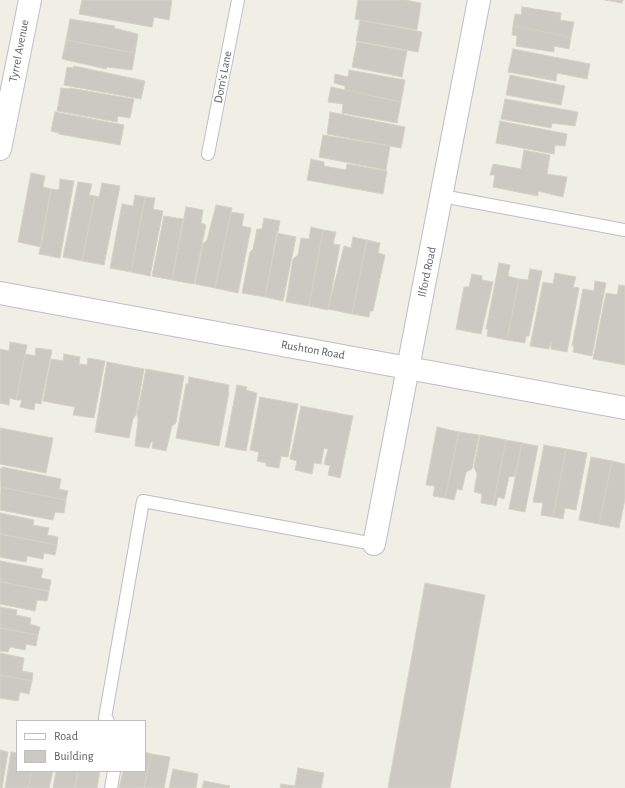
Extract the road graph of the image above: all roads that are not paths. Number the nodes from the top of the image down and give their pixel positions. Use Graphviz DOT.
graph roads {
  1 [pos="30,0"];
  2 [pos="238,0"];
  3 [pos="479,0"];
  4 [pos="2,122"];
  5 [pos="0,149"];
  6 [pos="208,154"];
  7 [pos="442,196"];
  8 [pos="625,230"];
  9 [pos="0,293"];
  10 [pos="407,367"];
  11 [pos="625,408"];
  12 [pos="374,544"];
  13 [pos="107,720"];
  14 [pos="114,772"];
  15 [pos="111,788"];
  1 -- 4 [label="street, Tyrrel Avenue"];
  2 -- 6 [label="lane, Dom's Lane"];
  3 -- 7 [label="street, Ilford Road"];
  4 -- 5 [label="street, Tyrrel Avenue"];
  7 -- 8 [label="lane"];
  7 -- 10 [label="street, Ilford Road"];
  9 -- 10 [label="street, Rushton Road"];
  10 -- 11 [label="street, Rushton Road"];
  10 -- 12 [label="street, Ilford Road"];
  12 -- 13 [label="lane"];
  14 -- 15 [label="lane"];
}
